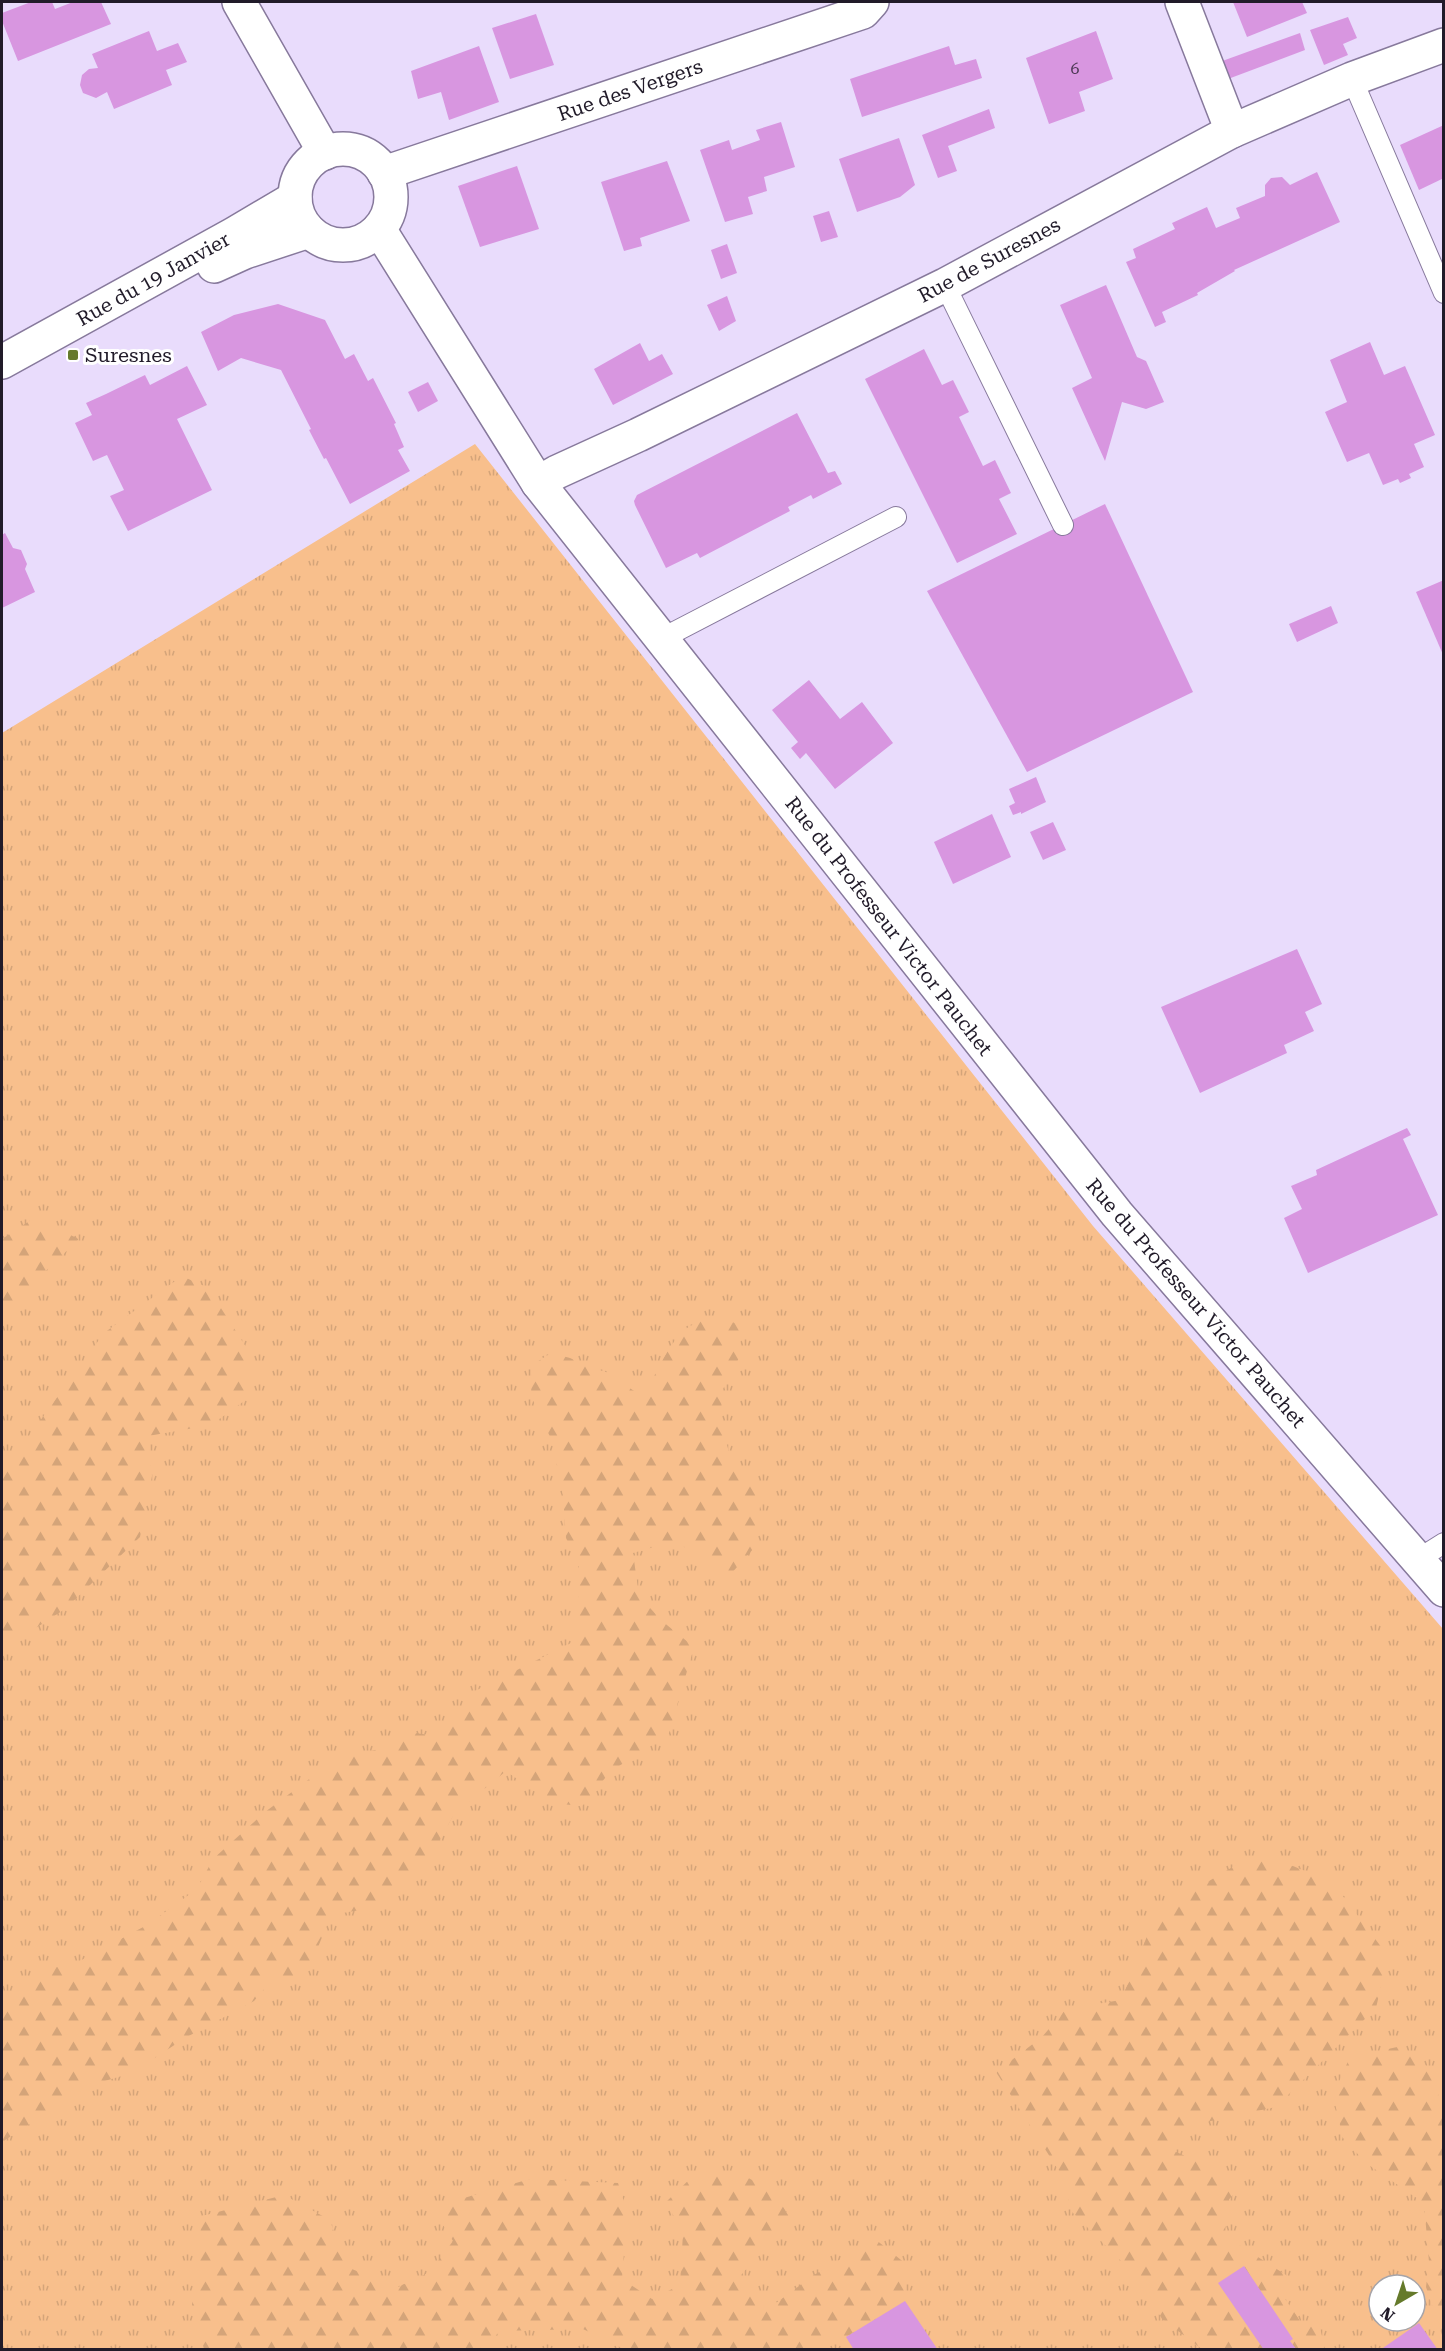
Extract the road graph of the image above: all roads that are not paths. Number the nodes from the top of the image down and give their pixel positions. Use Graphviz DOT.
graph roads {
  1 [pos="238,2"];
  2 [pos="872,2"];
  3 [pos="1182,2"];
  4 [pos="1443,45"];
  5 [pos="1352,79"];
  6 [pos="1232,131"];
  7 [pos="325,153"];
  8 [pos="384,173"];
  9 [pos="295,198"];
  10 [pos="379,229"];
  11 [pos="309,231"];
  12 [pos="945,285"];
  13 [pos="1443,293"];
  14 [pos="6,359"];
  15 [pos="538,483"];
  16 [pos="896,517"];
  17 [pos="1063,525"];
  18 [pos="661,639"];
  19 [pos="1430,1551"];
  20 [pos="1443,1590"];
  1 -- 7 [label="street"];
  2 -- 8 [label="street, Rue des Vergers"];
  3 -- 6 [label="street"];
  4 -- 5 [label="street, Rue de Suresnes"];
  5 -- 6 [label="street, Rue de Suresnes"];
  5 -- 13 [label="lane"];
  6 -- 12 [label="street, Rue de Suresnes"];
  7 -- 8 [label="street"];
  7 -- 9 [label="street"];
  8 -- 10 [label="street"];
  9 -- 11 [label="street"];
  9 -- 14 [label="street, Rue du 19 Janvier"];
  10 -- 11 [label="street"];
  10 -- 15 [label="street, Rue du Professeur Victor Pauchet"];
  11 -- 14 [label="street, Rue du 19 Janvier"];
  12 -- 15 [label="street, Rue de Suresnes"];
  12 -- 17 [label="lane"];
  15 -- 18 [label="street, Rue du Professeur Victor Pauchet"];
  16 -- 18 [label="lane"];
  18 -- 19 [label="street, Rue du Professeur Victor Pauchet"];
  19 -- 20 [label="street, Rue du Professeur Victor Pauchet"];
}
